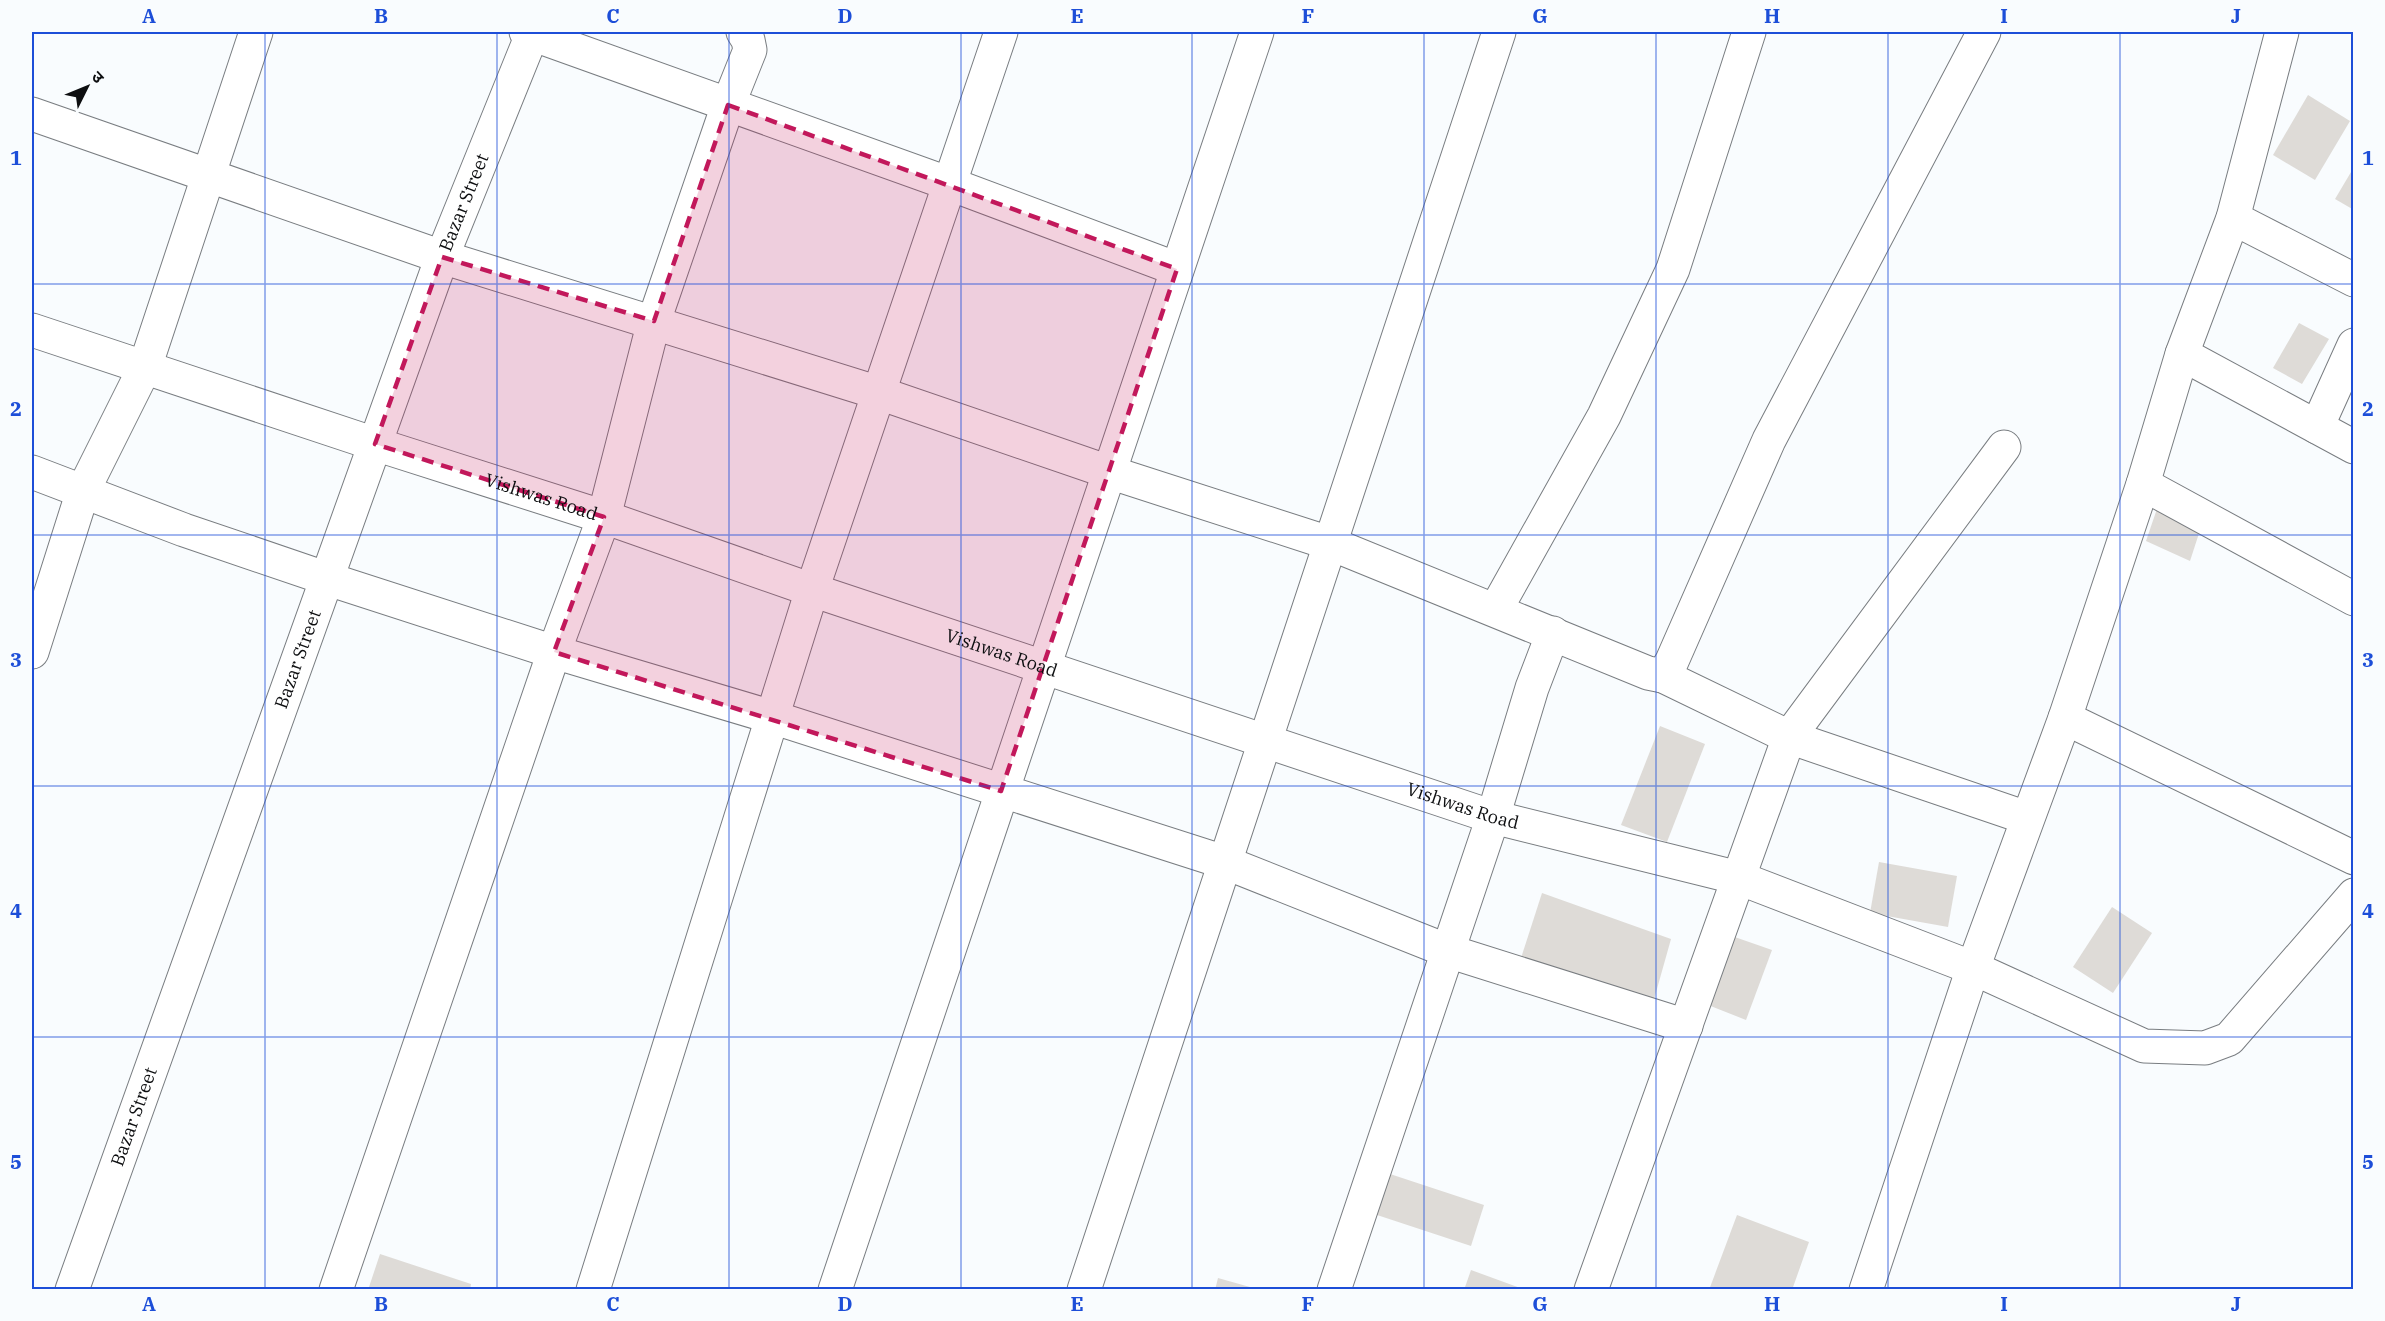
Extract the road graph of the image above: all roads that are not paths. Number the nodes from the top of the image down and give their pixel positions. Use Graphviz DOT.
graph roads {
  1 [pos="256,32"];
  2 [pos="531,32"];
  3 [pos="743,32"];
  4 [pos="1001,32"];
  5 [pos="1257,32"];
  6 [pos="1499,32"];
  7 [pos="1749,32"];
  8 [pos="1984,32"];
  9 [pos="2282,32"];
  10 [pos="728,105"];
  11 [pos="32,114"];
  12 [pos="208,175"];
  13 [pos="950,184"];
  14 [pos="2233,218"];
  15 [pos="442,257"];
  16 [pos="1177,269"];
  17 [pos="2354,280"];
  18 [pos="654,321"];
  19 [pos="32,330"];
  20 [pos="2354,345"];
  21 [pos="2182,354"];
  22 [pos="145,367"];
  23 [pos="879,393"];
  24 [pos="2317,427"];
  25 [pos="375,444"];
  26 [pos="2004,447"];
  27 [pos="2354,447"];
  28 [pos="32,472"];
  29 [pos="1108,472"];
  30 [pos="2143,484"];
  31 [pos="82,490"];
  32 [pos="604,517"];
  33 [pos="1329,543"];
  34 [pos="328,579"];
  35 [pos="812,590"];
  36 [pos="2354,599"];
  37 [pos="1496,609"];
  38 [pos="1553,633"];
  39 [pos="32,652"];
  40 [pos="555,652"];
  41 [pos="1042,667"];
  42 [pos="1663,676"];
  43 [pos="772,717"];
  44 [pos="2065,718"];
  45 [pos="1789,737"];
  46 [pos="1263,741"];
  47 [pos="1001,791"];
  48 [pos="1493,818"];
  49 [pos="2027,818"];
  50 [pos="2354,858"];
  51 [pos="1224,862"];
  52 [pos="1738,878"];
  53 [pos="2354,895"];
  54 [pos="1448,951"];
  55 [pos="1973,968"];
  56 [pos="1686,1026"];
  57 [pos="72,1290"];
  58 [pos="336,1290"];
  59 [pos="593,1290"];
  60 [pos="835,1290"];
  61 [pos="1084,1290"];
  62 [pos="1334,1290"];
  63 [pos="1591,1290"];
  64 [pos="1866,1290"];
  1 -- 12 [label="street"];
  2 -- 10 [label="street"];
  2 -- 15 [label="street, Bazar Street"];
  3 -- 10 [label="street"];
  4 -- 13 [label="street"];
  5 -- 16 [label="street"];
  6 -- 33 [label="street"];
  7 -- 37 [label="street"];
  8 -- 42 [label="street"];
  9 -- 14 [label="street"];
  10 -- 13 [label="street"];
  10 -- 18 [label="street"];
  11 -- 12 [label="street"];
  12 -- 15 [label="street"];
  12 -- 22 [label="street"];
  13 -- 16 [label="street"];
  13 -- 23 [label="street"];
  14 -- 17 [label="street"];
  14 -- 21 [label="street"];
  15 -- 18 [label="street"];
  15 -- 25 [label="street, Bazar Street"];
  16 -- 29 [label="street"];
  18 -- 23 [label="street"];
  18 -- 32 [label="street"];
  19 -- 22 [label="street, Vishwas Road"];
  20 -- 24 [label="street"];
  21 -- 24 [label="street"];
  21 -- 30 [label="street"];
  22 -- 25 [label="street, Vishwas Road"];
  22 -- 31 [label="street"];
  23 -- 29 [label="street"];
  23 -- 35 [label="street"];
  24 -- 27 [label="street"];
  25 -- 32 [label="street, Vishwas Road"];
  25 -- 34 [label="street, Bazar Street"];
  26 -- 45 [label="street"];
  28 -- 31 [label="street"];
  29 -- 33 [label="street"];
  29 -- 41 [label="street"];
  30 -- 36 [label="street"];
  30 -- 44 [label="street"];
  31 -- 34 [label="street"];
  31 -- 39 [label="street"];
  32 -- 35 [label="street, Vishwas Road"];
  32 -- 40 [label="street"];
  33 -- 37 [label="street"];
  33 -- 46 [label="street"];
  34 -- 40 [label="street"];
  34 -- 57 [label="street, Bazar Street"];
  35 -- 41 [label="street, Vishwas Road"];
  35 -- 43 [label="street"];
  37 -- 38 [label="street"];
  38 -- 42 [label="street"];
  38 -- 48 [label="street"];
  40 -- 43 [label="street"];
  40 -- 58 [label="street"];
  41 -- 46 [label="street, Vishwas Road"];
  41 -- 47 [label="street"];
  42 -- 45 [label="street"];
  43 -- 47 [label="street"];
  43 -- 59 [label="street"];
  44 -- 49 [label="street"];
  44 -- 50 [label="street"];
  45 -- 49 [label="street"];
  45 -- 52 [label="street"];
  46 -- 48 [label="street, Vishwas Road"];
  46 -- 51 [label="street"];
  47 -- 51 [label="street"];
  47 -- 60 [label="street"];
  48 -- 52 [label="street, Vishwas Road"];
  48 -- 54 [label="street"];
  49 -- 55 [label="street"];
  51 -- 54 [label="street"];
  51 -- 61 [label="street"];
  52 -- 55 [label="street, Vishwas Road"];
  52 -- 56 [label="street"];
  53 -- 55 [label="street, Vishwas Road"];
  54 -- 56 [label="street"];
  54 -- 62 [label="street"];
  55 -- 64 [label="street"];
  56 -- 63 [label="street"];
}
